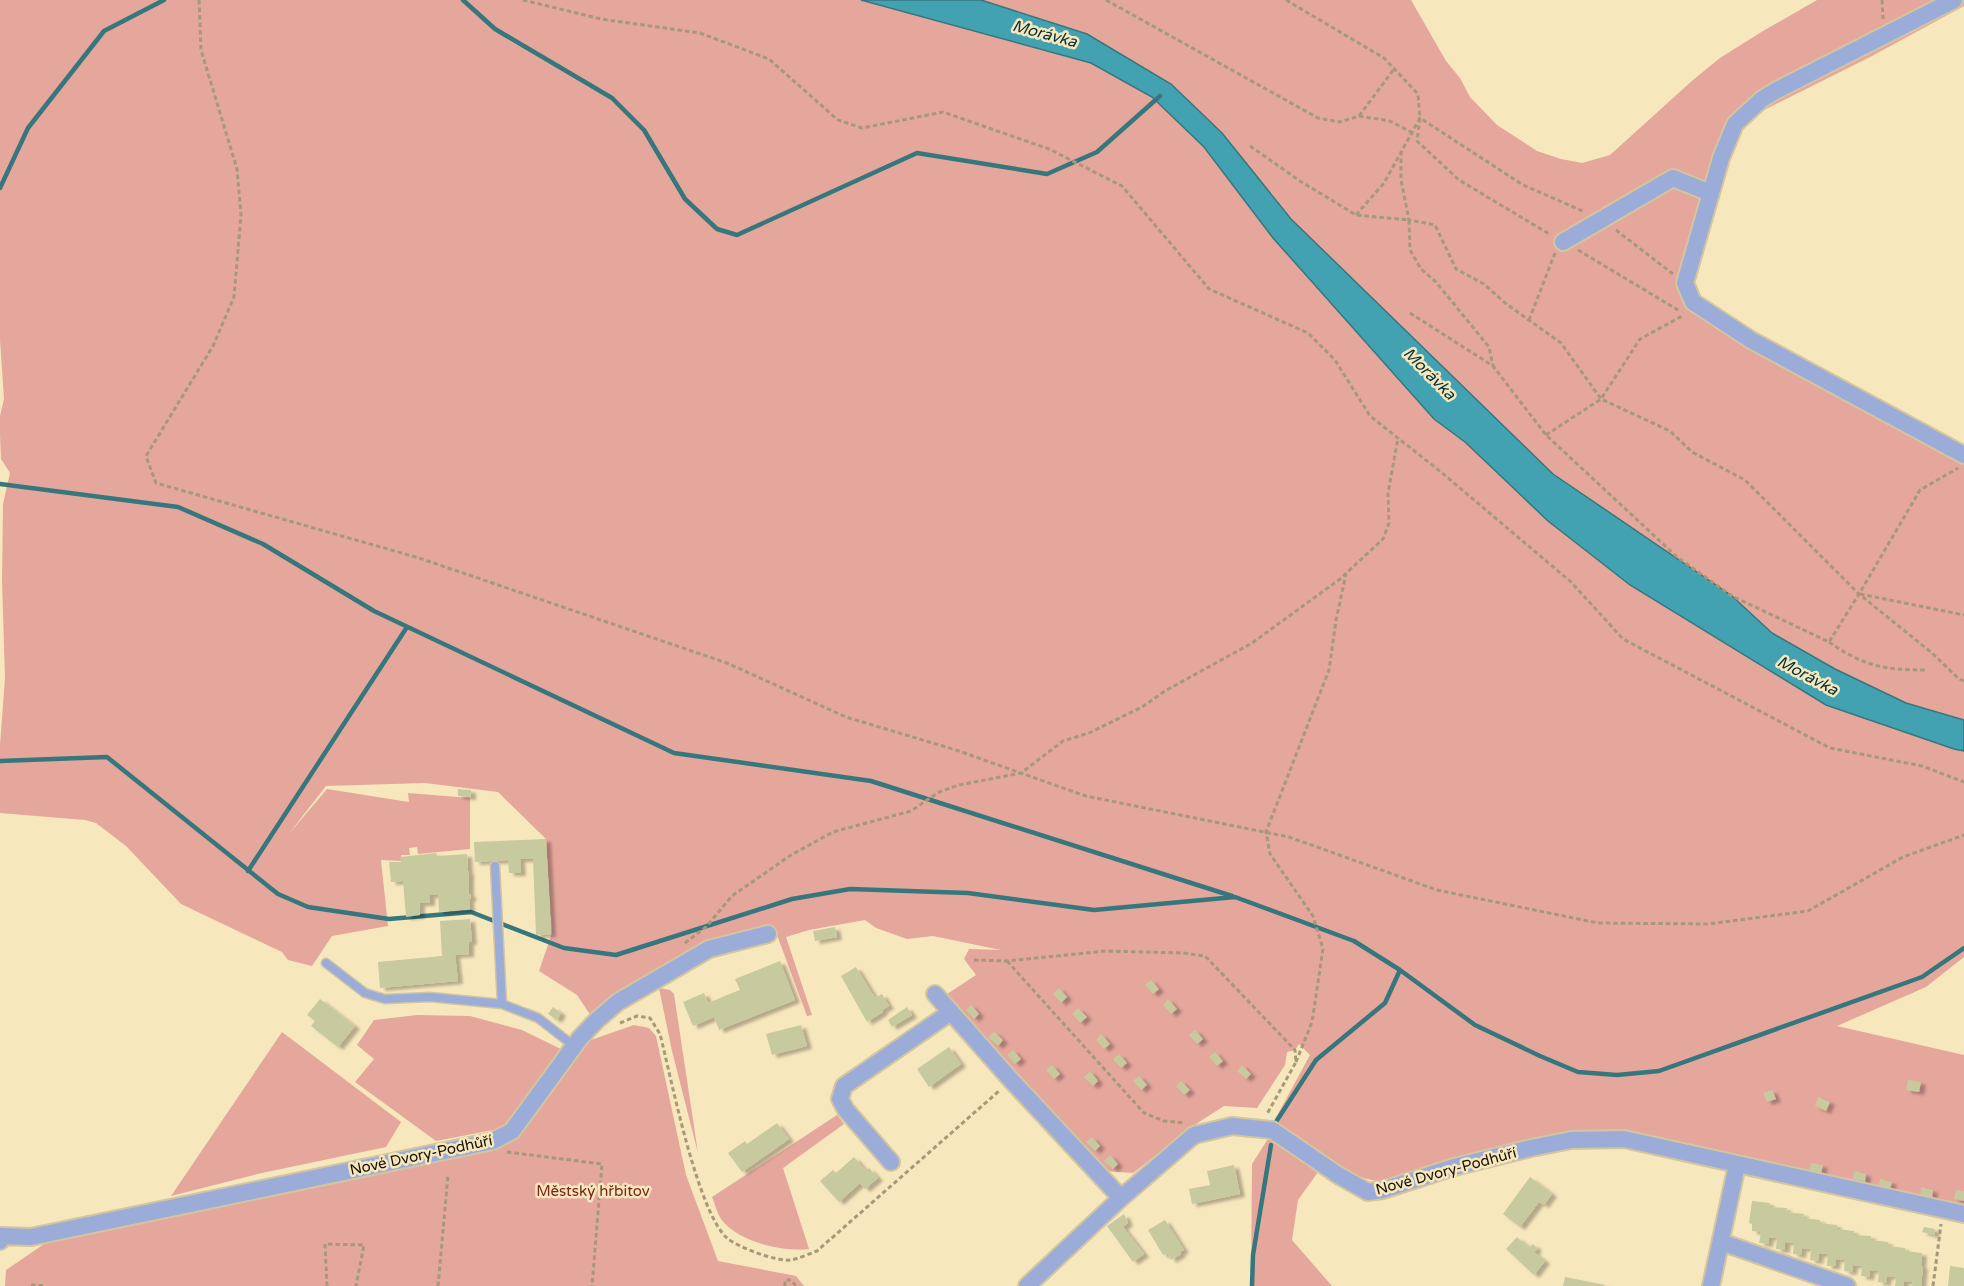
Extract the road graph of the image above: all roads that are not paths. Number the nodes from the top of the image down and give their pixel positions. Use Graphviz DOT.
graph roads {
  1 [pos="1954,0"];
  2 [pos="1710,193"];
  3 [pos="1563,242"];
  4 [pos="1964,455"];
  5 [pos="495,866"];
  6 [pos="768,934"];
  7 [pos="326,963"];
  8 [pos="935,994"];
  9 [pos="502,1004"];
  10 [pos="951,1012"];
  11 [pos="574,1046"];
  12 [pos="891,1162"];
  13 [pos="1737,1165"];
  14 [pos="1121,1198"];
  15 [pos="1964,1214"];
  16 [pos="0,1238"];
  17 [pos="1721,1242"];
  18 [pos="1027,1286"];
  19 [pos="1711,1286"];
  20 [pos="1847,1286"];
  1 -- 2 [label="street"];
  2 -- 3 [label="street"];
  2 -- 4 [label="street"];
  5 -- 9 [label="lane"];
  6 -- 11 [label="street, Nové Dvory-Podhůří"];
  7 -- 9 [label="lane"];
  8 -- 10 [label="street"];
  9 -- 11 [label="lane"];
  10 -- 12 [label="street"];
  10 -- 14 [label="street"];
  11 -- 16 [label="street, Nové Dvory-Podhůří"];
  13 -- 14 [label="street, Nové Dvory-Podhůří"];
  13 -- 15 [label="street, Nové Dvory-Podhůří"];
  13 -- 17 [label="street"];
  14 -- 18 [label="street, Nové Dvory-Podhůří"];
  17 -- 19 [label="street"];
  17 -- 20 [label="street"];
}
